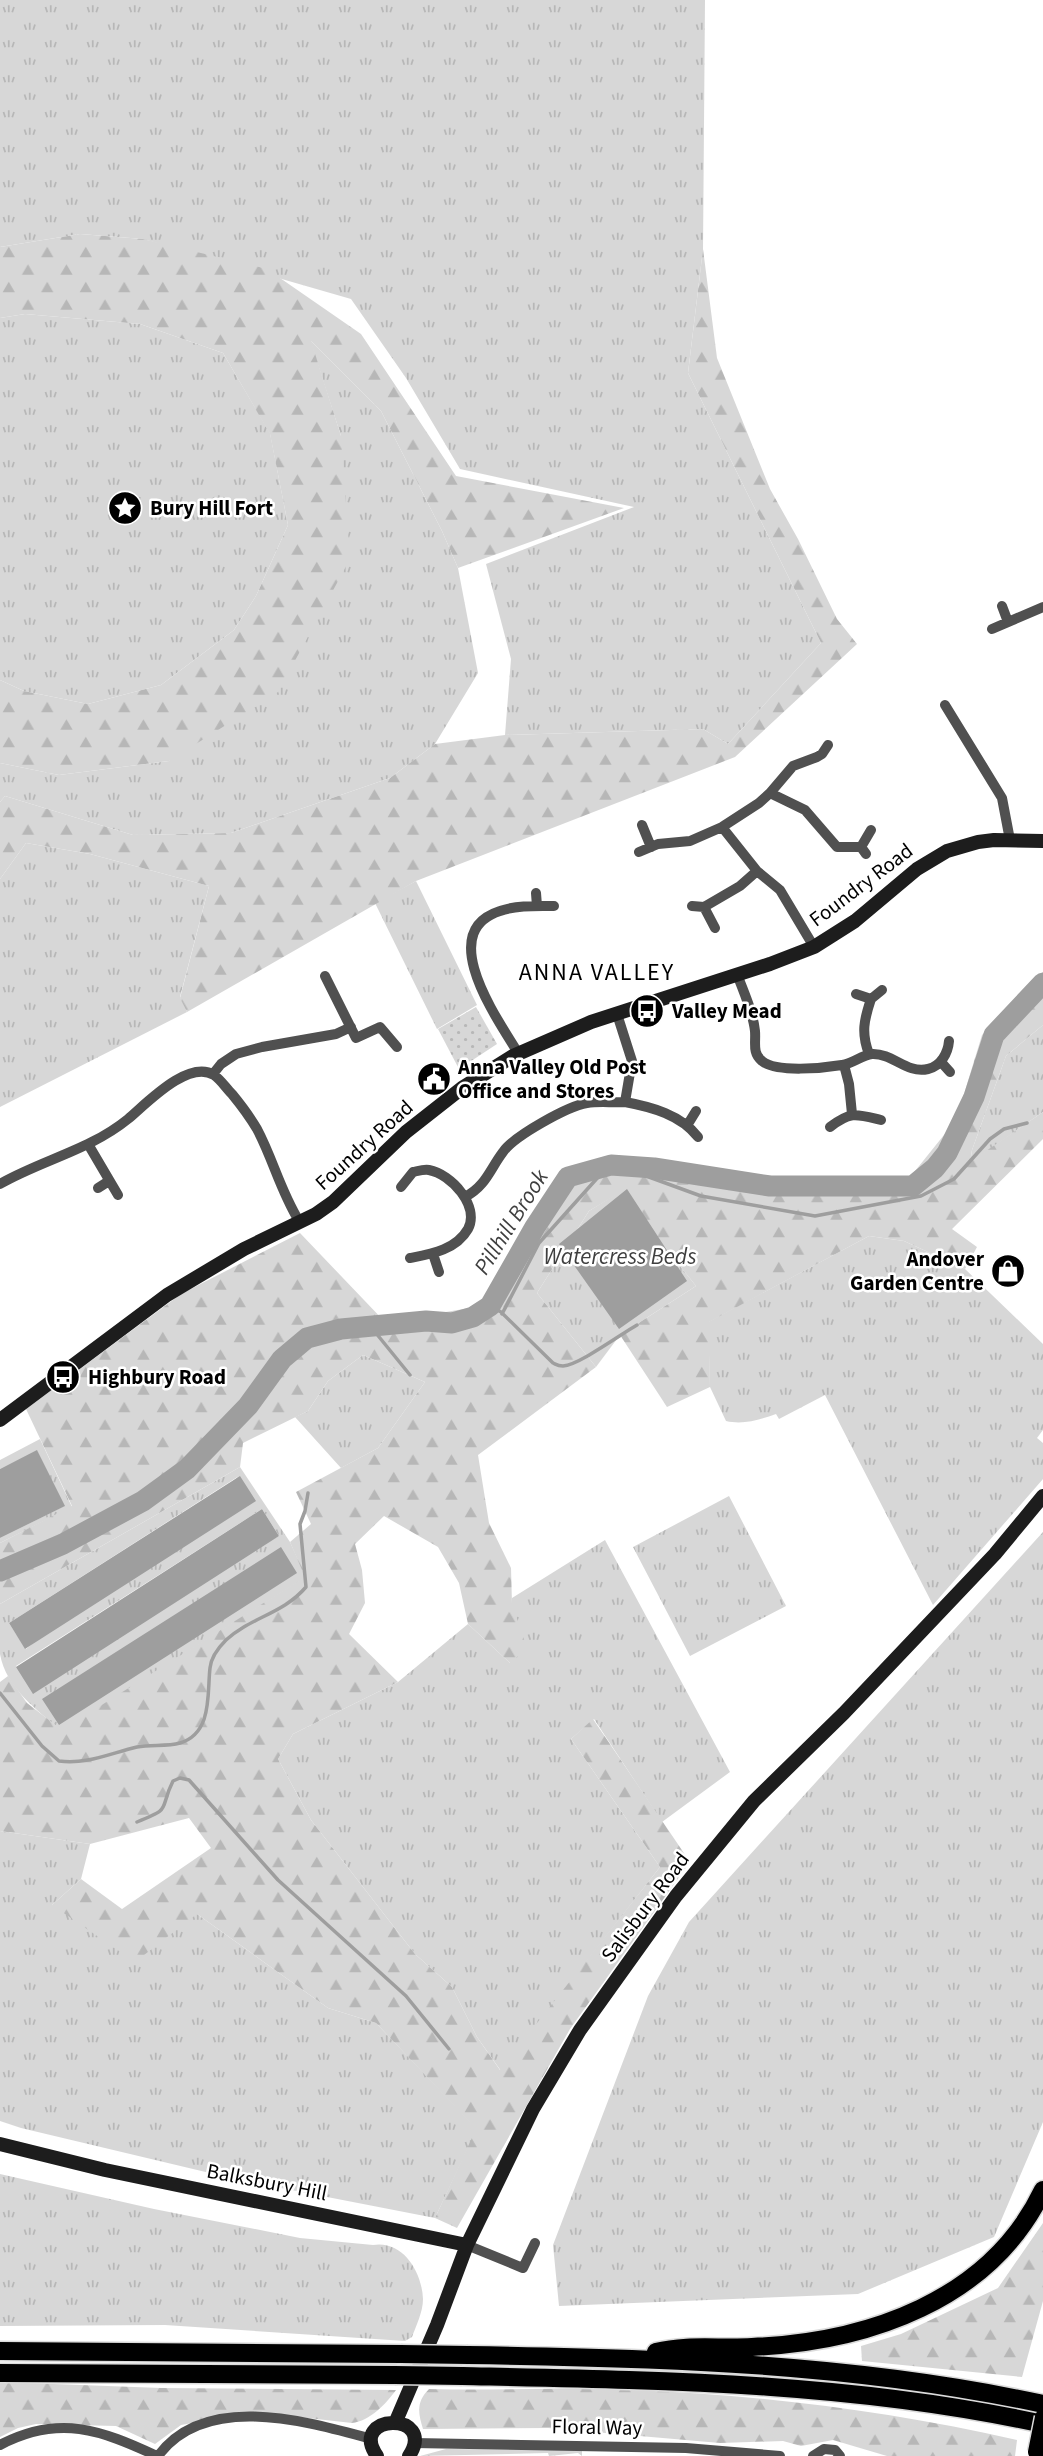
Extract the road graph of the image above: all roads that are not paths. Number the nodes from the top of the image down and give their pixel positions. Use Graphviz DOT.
graph roads {
  1 [pos="1002,606"];
  2 [pos="1043,607"];
  3 [pos="1008,622"];
  4 [pos="992,629"];
  5 [pos="945,705"];
  6 [pos="828,745"];
  7 [pos="771,793"];
  8 [pos="642,825"];
  9 [pos="722,827"];
  10 [pos="871,830"];
  11 [pos="1010,841"];
  12 [pos="1043,841"];
  13 [pos="651,847"];
  14 [pos="639,852"];
  15 [pos="757,871"];
  16 [pos="536,893"];
  17 [pos="537,906"];
  18 [pos="554,906"];
  19 [pos="692,906"];
  20 [pos="704,907"];
  21 [pos="715,928"];
  22 [pos="814,947"];
  23 [pos="737,974"];
  24 [pos="326,976"];
  25 [pos="882,990"];
  26 [pos="856,994"];
  27 [pos="871,999"];
  28 [pos="617,1014"];
  29 [pos="351,1027"];
  30 [pos="949,1041"];
  31 [pos="397,1047"];
  32 [pos="518,1054"];
  33 [pos="869,1054"];
  34 [pos="941,1062"];
  35 [pos="844,1065"];
  36 [pos="950,1072"];
  37 [pos="213,1074"];
  38 [pos="625,1102"];
  39 [pos="696,1111"];
  40 [pos="852,1114"];
  41 [pos="881,1119"];
  42 [pos="688,1124"];
  43 [pos="830,1127"];
  44 [pos="698,1137"];
  45 [pos="88,1144"];
  46 [pos="410,1162"];
  47 [pos="419,1171"];
  48 [pos="109,1181"];
  49 [pos="0,1184"];
  50 [pos="401,1187"];
  51 [pos="97,1188"];
  52 [pos="118,1195"];
  53 [pos="465,1197"];
  54 [pos="299,1221"];
  55 [pos="433,1254"];
  56 [pos="410,1258"];
  57 [pos="439,1272"];
  58 [pos="0,1420"];
  59 [pos="1043,1496"];
  60 [pos="0,2144"];
  61 [pos="1043,2190"];
  62 [pos="535,2243"];
  63 [pos="467,2245"];
  64 [pos="0,2351"];
  65 [pos="632,2358"];
  66 [pos="0,2373"];
  67 [pos="1043,2404"];
  68 [pos="974,2410"];
  69 [pos="1043,2417"];
  70 [pos="396,2421"];
  71 [pos="1043,2424"];
  72 [pos="372,2439"];
  73 [pos="0,2445"];
  74 [pos="411,2450"];
  75 [pos="1037,2450"];
  76 [pos="686,2452"];
  77 [pos="157,2456"];
  78 [pos="377,2456"];
  79 [pos="780,2456"];
  80 [pos="813,2456"];
  81 [pos="840,2456"];
  1 -- 3 [label="street"];
  2 -- 3 [label="street"];
  3 -- 4 [label="street"];
  5 -- 11 [label="street"];
  6 -- 7 [label="street"];
  7 -- 9 [label="street"];
  7 -- 10 [label="street"];
  8 -- 13 [label="street"];
  9 -- 13 [label="street"];
  9 -- 15 [label="street"];
  11 -- 12 [label="street, Foundry Road"];
  11 -- 22 [label="street, Foundry Road"];
  13 -- 14 [label="street"];
  15 -- 20 [label="street"];
  15 -- 22 [label="street"];
  16 -- 17 [label="street"];
  17 -- 18 [label="street"];
  17 -- 32 [label="street"];
  19 -- 20 [label="street"];
  20 -- 21 [label="street"];
  22 -- 23 [label="street, Foundry Road"];
  23 -- 28 [label="street, Foundry Road"];
  23 -- 35 [label="street"];
  24 -- 29 [label="street"];
  25 -- 27 [label="street"];
  26 -- 27 [label="street"];
  27 -- 33 [label="street"];
  28 -- 32 [label="street, Foundry Road"];
  28 -- 38 [label="street"];
  29 -- 31 [label="street"];
  29 -- 37 [label="street"];
  30 -- 34 [label="street"];
  32 -- 54 [label="street, Foundry Road"];
  33 -- 34 [label="street"];
  33 -- 35 [label="street"];
  34 -- 36 [label="street"];
  35 -- 40 [label="street"];
  37 -- 45 [label="street"];
  37 -- 54 [label="street"];
  38 -- 42 [label="street"];
  38 -- 53 [label="street"];
  39 -- 42 [label="street"];
  40 -- 41 [label="street"];
  40 -- 43 [label="street"];
  42 -- 44 [label="street"];
  45 -- 48 [label="street"];
  45 -- 49 [label="street"];
  46 -- 47 [label="street"];
  47 -- 50 [label="street"];
  47 -- 53 [label="street"];
  48 -- 51 [label="street"];
  48 -- 52 [label="street"];
  53 -- 55 [label="street"];
  54 -- 58 [label="street, Foundry Road"];
  55 -- 56 [label="street"];
  55 -- 57 [label="street"];
  59 -- 63 [label="street, Salisbury Road"];
  60 -- 63 [label="street, Balksbury Hill"];
  61 -- 65 [label="highway"];
  62 -- 63 [label="street, Balksbury Hill"];
  63 -- 70 [label="street, Salisbury Road"];
  64 -- 65 [label="highway, bridge"];
  65 -- 67 [label="highway"];
  66 -- 68 [label="highway, bridge"];
  68 -- 71 [label="highway"];
  68 -- 75 [label="highway"];
  69 -- 75 [label="main road, bridge"];
  70 -- 72 [label="street"];
  70 -- 74 [label="street"];
  72 -- 77 [label="street"];
  72 -- 78 [label="street"];
  73 -- 77 [label="street"];
  74 -- 76 [label="street, Floral Way"];
  76 -- 79 [label="street, Floral Way"];
  80 -- 81 [label="street"];
}
